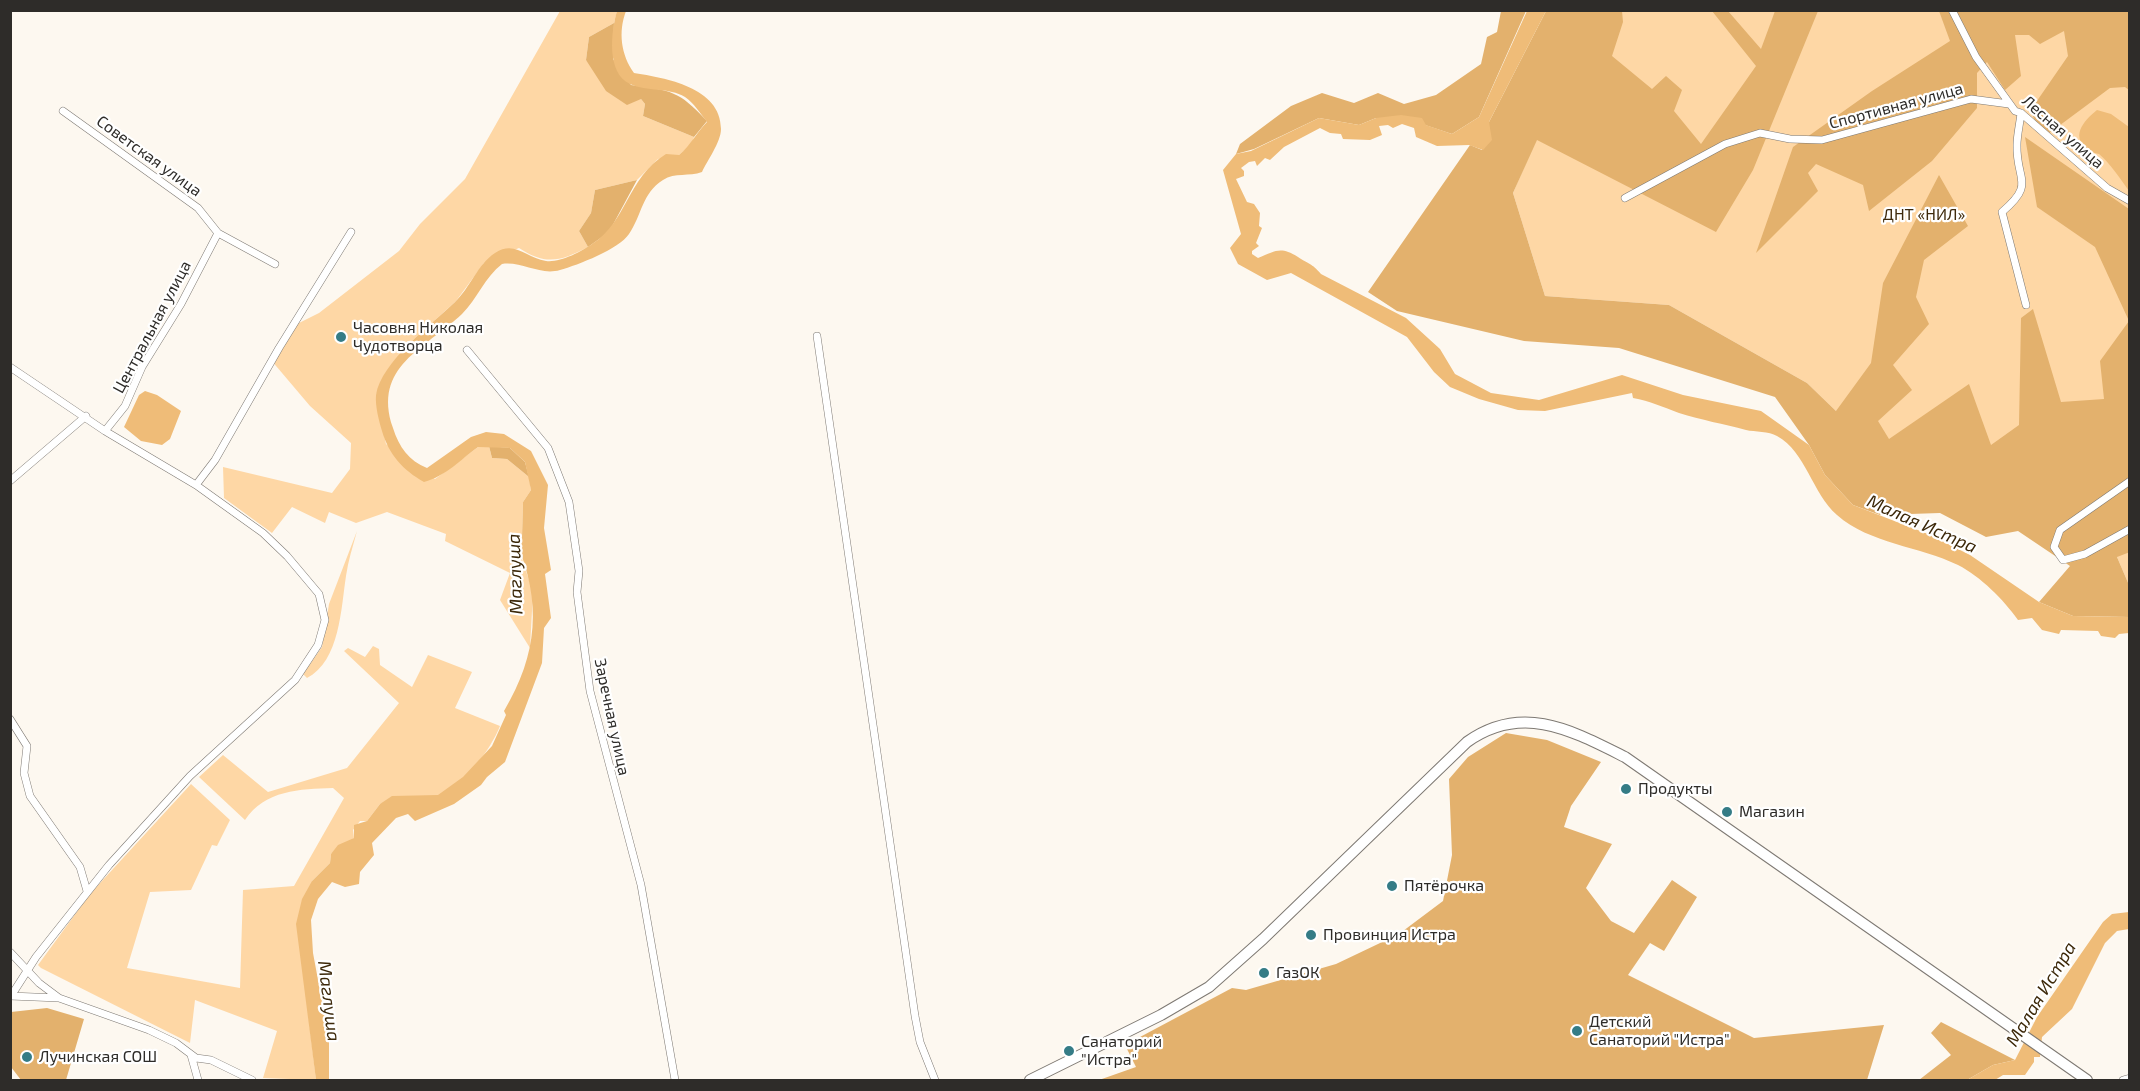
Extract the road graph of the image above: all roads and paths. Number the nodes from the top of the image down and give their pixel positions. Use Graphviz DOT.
graph roads {
  1 [pos="1952,10"];
  2 [pos="2009,104"];
  3 [pos="63,111"];
  4 [pos="2021,113"];
  5 [pos="1624,198"];
  6 [pos="2130,201"];
  7 [pos="351,232"];
  8 [pos="218,233"];
  9 [pos="275,264"];
  10 [pos="2026,305"];
  11 [pos="817,336"];
  12 [pos="467,350"];
  13 [pos="10,367"];
  14 [pos="86,416"];
  15 [pos="105,431"];
  16 [pos="10,481"];
  17 [pos="2130,481"];
  18 [pos="196,485"];
  19 [pos="2130,529"];
  20 [pos="10,719"];
  21 [pos="87,891"];
  22 [pos="10,952"];
  23 [pos="28,968"];
  24 [pos="11,996"];
  25 [pos="59,998"];
  26 [pos="190,1053"];
  27 [pos="2130,1078"];
  28 [pos="198,1080"];
  29 [pos="252,1080"];
  30 [pos="675,1080"];
  31 [pos="935,1080"];
  32 [pos="1030,1080"];
  33 [pos="2087,1080"];
  34 [pos="2123,1080"];
  1 -- 2 [label="street, Лесная улица"];
  2 -- 4 [label="street, Лесная улица"];
  2 -- 5 [label="street, Спортивная улица"];
  3 -- 8 [label="street, Советская улица"];
  4 -- 6 [label="street, Лесная улица"];
  4 -- 10 [label="street"];
  7 -- 18 [label="street"];
  8 -- 9 [label="street, Советская улица"];
  8 -- 15 [label="street, Центральная улица"];
  11 -- 31 [label="street"];
  12 -- 30 [label="street, Заречная улица"];
  13 -- 14 [label="street"];
  14 -- 15 [label="street"];
  14 -- 16 [label="street"];
  15 -- 18 [label="street"];
  17 -- 19 [label="street"];
  18 -- 21 [label="street"];
  20 -- 21 [label="street"];
  21 -- 23 [label="street"];
  22 -- 23 [label="street"];
  23 -- 24 [label="street"];
  23 -- 25 [label="street"];
  24 -- 25 [label="street"];
  25 -- 26 [label="street"];
  26 -- 28 [label="street"];
  26 -- 29 [label="street"];
  27 -- 34 [label="street"];
  32 -- 33 [label="main road"];
}
